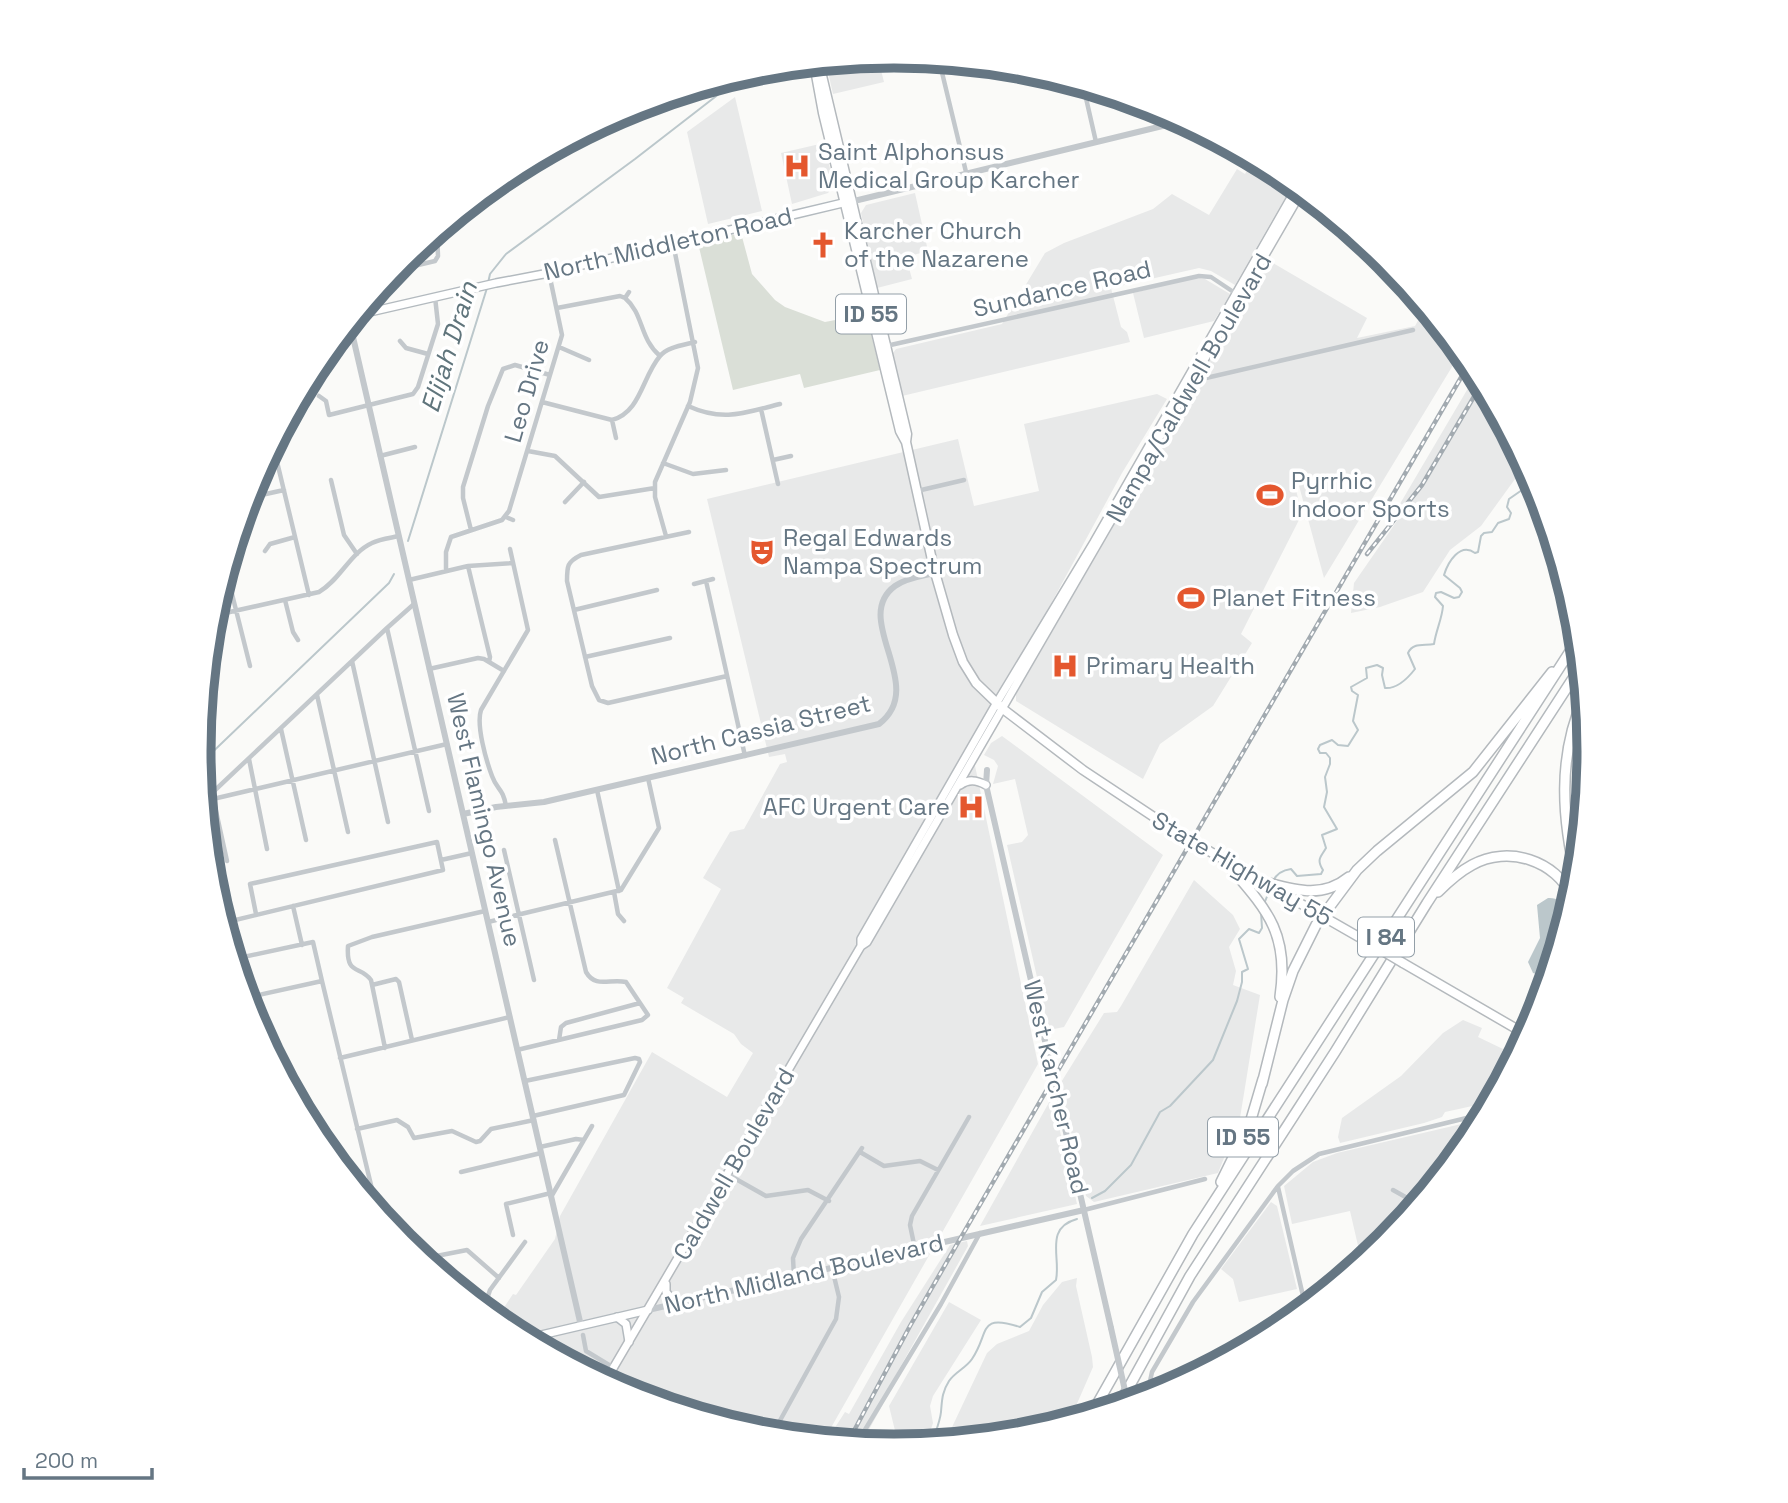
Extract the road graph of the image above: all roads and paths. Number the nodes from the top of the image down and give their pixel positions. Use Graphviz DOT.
graph roads {
  1 [pos="941,70"];
  2 [pos="818,73"];
  3 [pos="1086,96"];
  4 [pos="1166,125"];
  5 [pos="1096,142"];
  6 [pos="966,172"];
  7 [pos="1292,196"];
  8 [pos="1297,200"];
  9 [pos="847,202"];
  10 [pos="673,243"];
  11 [pos="438,244"];
  12 [pos="413,266"];
  13 [pos="549,274"];
  14 [pos="629,292"];
  15 [pos="1238,295"];
  16 [pos="435,297"];
  17 [pos="625,298"];
  18 [pos="557,308"];
  19 [pos="371,312"];
  20 [pos="1413,330"];
  21 [pos="352,335"];
  22 [pos="400,341"];
  23 [pos="695,342"];
  24 [pos="885,346"];
  25 [pos="559,347"];
  26 [pos="428,354"];
  27 [pos="660,356"];
  28 [pos="589,360"];
  29 [pos="550,375"];
  30 [pos="1191,377"];
  31 [pos="319,396"];
  32 [pos="542,402"];
  33 [pos="780,404"];
  34 [pos="368,406"];
  35 [pos="688,406"];
  36 [pos="761,409"];
  37 [pos="612,419"];
  38 [pos="616,438"];
  39 [pos="906,442"];
  40 [pos="415,447"];
  41 [pos="528,451"];
  42 [pos="380,456"];
  43 [pos="791,456"];
  44 [pos="276,459"];
  45 [pos="773,460"];
  46 [pos="663,463"];
  47 [pos="726,470"];
  48 [pos="331,480"];
  49 [pos="964,480"];
  50 [pos="584,482"];
  51 [pos="778,484"];
  52 [pos="655,488"];
  53 [pos="284,490"];
  54 [pos="917,491"];
  55 [pos="261,495"];
  56 [pos="565,502"];
  57 [pos="506,517"];
  58 [pos="513,520"];
  59 [pos="471,530"];
  60 [pos="688,532"];
  61 [pos="399,536"];
  62 [pos="666,536"];
  63 [pos="295,537"];
  64 [pos="510,549"];
  65 [pos="265,551"];
  66 [pos="358,554"];
  67 [pos="513,563"];
  68 [pos="468,566"];
  69 [pos="446,571"];
  70 [pos="935,573"];
  71 [pos="713,579"];
  72 [pos="409,580"];
  73 [pos="706,581"];
  74 [pos="694,584"];
  75 [pos="1073,584"];
  76 [pos="231,589"];
  77 [pos="657,590"];
  78 [pos="309,595"];
  79 [pos="285,600"];
  80 [pos="414,604"];
  81 [pos="574,610"];
  82 [pos="236,612"];
  83 [pos="225,614"];
  84 [pos="387,628"];
  85 [pos="670,638"];
  86 [pos="298,640"];
  87 [pos="1569,649"];
  88 [pos="1569,651"];
  89 [pos="585,657"];
  90 [pos="352,662"];
  91 [pos="489,662"];
  92 [pos="250,666"];
  93 [pos="429,669"];
  94 [pos="504,671"];
  95 [pos="727,676"];
  96 [pos="1573,679"];
  97 [pos="317,694"];
  98 [pos="999,707"];
  99 [pos="1576,718"];
  100 [pos="281,728"];
  101 [pos="447,744"];
  102 [pos="416,752"];
  103 [pos="745,756"];
  104 [pos="249,758"];
  105 [pos="374,761"];
  106 [pos="986,770"];
  107 [pos="333,771"];
  108 [pos="648,778"];
  109 [pos="292,781"];
  110 [pos="986,785"];
  111 [pos="957,788"];
  112 [pos="256,789"];
  113 [pos="597,790"];
  114 [pos="213,796"];
  115 [pos="506,806"];
  116 [pos="429,811"];
  117 [pos="463,814"];
  118 [pos="1419,817"];
  119 [pos="388,822"];
  120 [pos="348,832"];
  121 [pos="306,840"];
  122 [pos="555,840"];
  123 [pos="267,849"];
  124 [pos="504,850"];
  125 [pos="1569,850"];
  126 [pos="472,853"];
  127 [pos="441,860"];
  128 [pos="1224,860"];
  129 [pos="227,861"];
  130 [pos="1247,878"];
  131 [pos="1265,882"];
  132 [pos="1564,884"];
  133 [pos="616,892"];
  134 [pos="570,902"];
  135 [pos="1427,903"];
  136 [pos="293,906"];
  137 [pos="485,911"];
  138 [pos="256,914"];
  139 [pos="519,914"];
  140 [pos="1324,917"];
  141 [pos="232,920"];
  142 [pos="624,921"];
  143 [pos="488,922"];
  144 [pos="302,945"];
  145 [pos="861,946"];
  146 [pos="243,957"];
  147 [pos="534,980"];
  148 [pos="322,981"];
  149 [pos="372,985"];
  150 [pos="256,995"];
  151 [pos="640,1003"];
  152 [pos="510,1017"];
  153 [pos="1518,1030"];
  154 [pos="412,1041"];
  155 [pos="559,1041"];
  156 [pos="385,1048"];
  157 [pos="517,1050"];
  158 [pos="340,1058"];
  159 [pos="525,1081"];
  160 [pos="1262,1084"];
  161 [pos="969,1117"];
  162 [pos="533,1118"];
  163 [pos="1470,1118"];
  164 [pos="592,1126"];
  165 [pos="357,1129"];
  166 [pos="584,1140"];
  167 [pos="541,1150"];
  168 [pos="938,1170"];
  169 [pos="461,1172"];
  170 [pos="727,1174"];
  171 [pos="1205,1179"];
  172 [pos="1278,1186"];
  173 [pos="1393,1190"];
  174 [pos="373,1193"];
  175 [pos="551,1195"];
  176 [pos="1410,1200"];
  177 [pos="829,1201"];
  178 [pos="1084,1210"];
  179 [pos="980,1233"];
  180 [pos="1193,1234"];
  181 [pos="513,1235"];
  182 [pos="525,1242"];
  183 [pos="915,1249"];
  184 [pos="434,1256"];
  185 [pos="832,1268"];
  186 [pos="794,1277"];
  187 [pos="499,1278"];
  188 [pos="666,1282"];
  189 [pos="1304,1298"];
  190 [pos="487,1301"];
  191 [pos="676,1304"];
  192 [pos="648,1310"];
  193 [pos="617,1317"];
  194 [pos="581,1326"];
  195 [pos="540,1335"];
  196 [pos="583,1335"];
  197 [pos="629,1342"];
  198 [pos="614,1368"];
  199 [pos="611,1373"];
  200 [pos="627,1380"];
  201 [pos="1151,1385"];
  202 [pos="1125,1394"];
  203 [pos="1126,1394"];
  204 [pos="1098,1403"];
  205 [pos="778,1425"];
  206 [pos="864,1434"];
  1 -- 6 [label="street"];
  2 -- 9 [label="highway, ID 55"];
  3 -- 5 [label="street"];
  4 -- 5 [label="street, North Middleton Road"];
  5 -- 6 [label="street, North Middleton Road"];
  6 -- 9 [label="street, North Middleton Road"];
  7 -- 15 [label="main road"];
  8 -- 15 [label="main road, Nampa/Caldwell Boulevard"];
  9 -- 10 [label="main road, North Middleton Road"];
  9 -- 24 [label="highway, ID 55"];
  9 -- 39 [label="highway, ID 55"];
  10 -- 13 [label="main road, North Middleton Road"];
  10 -- 23 [label="street"];
  11 -- 12 [label="street"];
  13 -- 16 [label="main road, North Middleton Road"];
  13 -- 18 [label="street, Leo Drive"];
  14 -- 17 [label="street"];
  15 -- 24 [label="street, Sundance Road"];
  15 -- 30 [label="main road, Nampa/Caldwell Boulevard"];
  16 -- 19 [label="main road, North Middleton Road"];
  16 -- 26 [label="street"];
  17 -- 18 [label="street"];
  17 -- 27 [label="street"];
  18 -- 25 [label="street, Leo Drive"];
  20 -- 30 [label="street"];
  21 -- 34 [label="street, West Flamingo Avenue"];
  22 -- 26 [label="street"];
  23 -- 27 [label="street"];
  23 -- 35 [label="street"];
  24 -- 39 [label="highway, ID 55"];
  25 -- 28 [label="street"];
  25 -- 29 [label="street, Leo Drive"];
  26 -- 34 [label="street"];
  27 -- 37 [label="street"];
  29 -- 32 [label="street, Leo Drive"];
  29 -- 59 [label="street"];
  30 -- 75 [label="main road, Nampa/Caldwell Boulevard"];
  31 -- 34 [label="street"];
  32 -- 37 [label="street"];
  32 -- 41 [label="street, Leo Drive"];
  33 -- 36 [label="street"];
  34 -- 42 [label="street, West Flamingo Avenue"];
  35 -- 36 [label="street"];
  35 -- 46 [label="street"];
  36 -- 45 [label="street"];
  37 -- 38 [label="street"];
  39 -- 54 [label="highway, ID 55"];
  40 -- 42 [label="street"];
  41 -- 50 [label="street"];
  41 -- 57 [label="street, Leo Drive"];
  42 -- 61 [label="street, West Flamingo Avenue"];
  43 -- 45 [label="street"];
  44 -- 53 [label="street"];
  45 -- 51 [label="street"];
  46 -- 47 [label="street"];
  46 -- 52 [label="street"];
  48 -- 66 [label="street"];
  49 -- 54 [label="street"];
  50 -- 52 [label="street"];
  50 -- 56 [label="street"];
  52 -- 62 [label="street"];
  53 -- 55 [label="street"];
  53 -- 63 [label="street"];
  54 -- 70 [label="highway, ID 55"];
  57 -- 58 [label="street"];
  57 -- 59 [label="street"];
  59 -- 69 [label="street"];
  60 -- 62 [label="street"];
  61 -- 66 [label="street"];
  61 -- 72 [label="street, West Flamingo Avenue"];
  62 -- 81 [label="street"];
  63 -- 65 [label="street"];
  63 -- 78 [label="street"];
  64 -- 67 [label="street"];
  66 -- 78 [label="street"];
  67 -- 68 [label="street"];
  67 -- 94 [label="street"];
  68 -- 69 [label="street"];
  68 -- 91 [label="street"];
  69 -- 72 [label="street"];
  70 -- 98 [label="highway, ID 55"];
  70 -- 103 [label="street, North Cassia Street"];
  71 -- 73 [label="street"];
  72 -- 80 [label="street, West Flamingo Avenue"];
  73 -- 74 [label="street"];
  73 -- 95 [label="street"];
  75 -- 98 [label="main road, Caldwell Boulevard"];
  76 -- 82 [label="street"];
  77 -- 81 [label="street"];
  78 -- 79 [label="street"];
  79 -- 82 [label="street"];
  79 -- 86 [label="street"];
  80 -- 84 [label="street"];
  80 -- 93 [label="street, West Flamingo Avenue"];
  81 -- 89 [label="street"];
  82 -- 83 [label="street"];
  82 -- 92 [label="street"];
  84 -- 90 [label="street"];
  84 -- 102 [label="street"];
  85 -- 89 [label="street"];
  87 -- 118 [label="highway"];
  88 -- 180 [label="highway, I 84"];
  89 -- 95 [label="street"];
  90 -- 97 [label="street"];
  90 -- 105 [label="street"];
  91 -- 93 [label="street"];
  91 -- 94 [label="street"];
  93 -- 101 [label="street, West Flamingo Avenue"];
  94 -- 115 [label="street"];
  95 -- 103 [label="street"];
  96 -- 135 [label="highway, I 84"];
  97 -- 100 [label="street"];
  97 -- 107 [label="street"];
  98 -- 111 [label="main road, Caldwell Boulevard"];
  98 -- 128 [label="highway, State Highway 55 / ID 55, bridge"];
  98 -- 145 [label="main road, Caldwell Boulevard"];
  99 -- 125 [label="highway"];
  100 -- 104 [label="street"];
  100 -- 109 [label="street"];
  101 -- 102 [label="street"];
  101 -- 117 [label="street, West Flamingo Avenue"];
  102 -- 105 [label="street"];
  102 -- 116 [label="street"];
  103 -- 108 [label="street, North Cassia Street"];
  104 -- 112 [label="street"];
  104 -- 114 [label="street"];
  105 -- 107 [label="street"];
  105 -- 119 [label="street"];
  106 -- 110 [label="street, West Karcher Road"];
  107 -- 109 [label="street"];
  107 -- 120 [label="street"];
  108 -- 113 [label="street, North Cassia Street"];
  108 -- 133 [label="street"];
  109 -- 112 [label="street"];
  109 -- 121 [label="street"];
  110 -- 111 [label="main road"];
  110 -- 178 [label="street, West Karcher Road"];
  111 -- 145 [label="main road, Caldwell Boulevard"];
  112 -- 114 [label="street"];
  112 -- 123 [label="street"];
  113 -- 115 [label="street, North Cassia Street"];
  113 -- 133 [label="street"];
  114 -- 129 [label="street"];
  115 -- 117 [label="street, North Cassia Street"];
  117 -- 126 [label="street, West Flamingo Avenue"];
  118 -- 131 [label="highway"];
  118 -- 140 [label="highway"];
  122 -- 134 [label="street"];
  124 -- 139 [label="street"];
  126 -- 127 [label="street"];
  126 -- 137 [label="street, West Flamingo Avenue"];
  127 -- 136 [label="street"];
  127 -- 138 [label="street"];
  128 -- 130 [label="highway, ID 55"];
  130 -- 131 [label="highway, State Highway 55 / ID 55"];
  130 -- 160 [label="highway, ID 55"];
  131 -- 140 [label="highway, State Highway 55 / ID 55"];
  132 -- 135 [label="highway"];
  133 -- 134 [label="street"];
  133 -- 142 [label="street"];
  134 -- 139 [label="street"];
  134 -- 151 [label="street"];
  135 -- 202 [label="highway, I 84"];
  136 -- 138 [label="street"];
  136 -- 144 [label="street"];
  137 -- 143 [label="street, West Flamingo Avenue"];
  137 -- 149 [label="street"];
  138 -- 141 [label="street"];
  139 -- 143 [label="street"];
  139 -- 147 [label="street"];
  140 -- 153 [label="highway, State Highway 55 / ID 55, bridge"];
  140 -- 160 [label="highway"];
  143 -- 152 [label="street, West Flamingo Avenue"];
  144 -- 146 [label="street"];
  144 -- 148 [label="street"];
  145 -- 170 [label="main road, Caldwell Boulevard"];
  148 -- 150 [label="street"];
  148 -- 158 [label="street"];
  149 -- 154 [label="street"];
  149 -- 156 [label="street"];
  151 -- 155 [label="street"];
  151 -- 155 [label="street"];
  152 -- 154 [label="street"];
  152 -- 157 [label="street, West Flamingo Avenue"];
  154 -- 156 [label="street"];
  155 -- 157 [label="street"];
  156 -- 158 [label="street"];
  157 -- 159 [label="street, West Flamingo Avenue"];
  158 -- 165 [label="street"];
  159 -- 162 [label="street, West Flamingo Avenue"];
  159 -- 162 [label="street"];
  160 -- 180 [label="highway, ID 55"];
  161 -- 168 [label="street"];
  162 -- 165 [label="street"];
  162 -- 167 [label="street, West Flamingo Avenue"];
  163 -- 172 [label="street"];
  164 -- 166 [label="street"];
  165 -- 174 [label="street"];
  166 -- 167 [label="street"];
  166 -- 175 [label="street"];
  167 -- 169 [label="street"];
  167 -- 175 [label="street, West Flamingo Avenue"];
  168 -- 177 [label="street"];
  168 -- 183 [label="street"];
  170 -- 177 [label="street"];
  170 -- 188 [label="main road, Caldwell Boulevard"];
  171 -- 178 [label="street"];
  172 -- 189 [label="street"];
  172 -- 201 [label="street"];
  173 -- 176 [label="street"];
  175 -- 181 [label="street"];
  175 -- 194 [label="street, West Flamingo Avenue"];
  177 -- 186 [label="street"];
  178 -- 179 [label="street, North Midland Boulevard"];
  178 -- 203 [label="street, West Karcher Road, bridge"];
  179 -- 183 [label="street, North Midland Boulevard"];
  179 -- 206 [label="street"];
  180 -- 204 [label="highway, I 84"];
  182 -- 187 [label="street"];
  183 -- 185 [label="street, North Midland Boulevard"];
  184 -- 187 [label="street"];
  185 -- 186 [label="street, North Midland Boulevard"];
  185 -- 205 [label="street"];
  186 -- 191 [label="street, North Midland Boulevard"];
  187 -- 190 [label="street"];
  188 -- 191 [label="main road"];
  188 -- 192 [label="main road, Caldwell Boulevard"];
  191 -- 192 [label="street, North Midland Boulevard"];
  192 -- 193 [label="main road, North Midland Boulevard"];
  192 -- 197 [label="main road, Caldwell Boulevard"];
  193 -- 194 [label="main road, North Midland Boulevard"];
  193 -- 197 [label="main road"];
  194 -- 195 [label="main road, North Midland Boulevard"];
  196 -- 198 [label="street"];
  197 -- 198 [label="main road, Caldwell Boulevard"];
  198 -- 199 [label="main road, Caldwell Boulevard"];
  198 -- 200 [label="street"];
}
